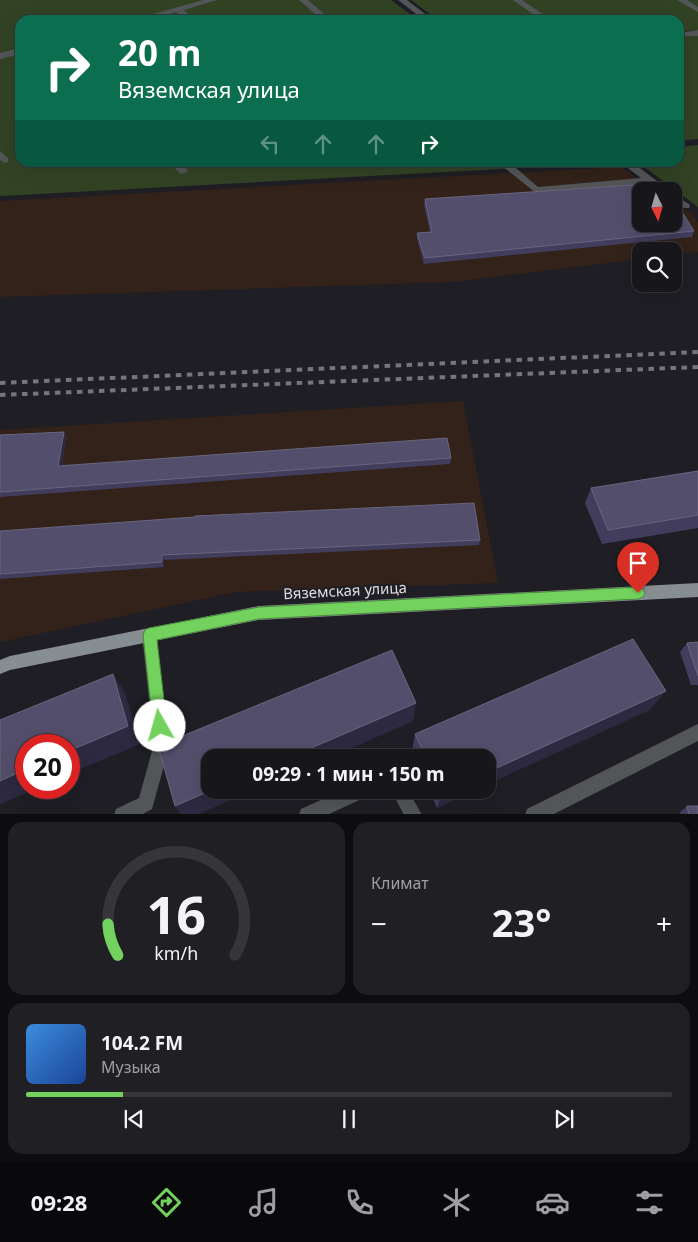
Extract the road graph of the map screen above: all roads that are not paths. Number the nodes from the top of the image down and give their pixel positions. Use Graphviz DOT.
graph roads {
  1 [pos="213,0"];
  2 [pos="303,0"];
  3 [pos="402,0"];
  4 [pos="517,0"];
  5 [pos="681,0"];
  6 [pos="178,9"];
  7 [pos="698,10"];
  8 [pos="155,15"];
  9 [pos="185,15"];
  10 [pos="322,15"];
  11 [pos="422,15"];
  12 [pos="540,15"];
  13 [pos="698,33"];
  14 [pos="684,34"];
  15 [pos="15,52"];
  16 [pos="0,56"];
  17 [pos="179,167"];
  18 [pos="508,167"];
  19 [pos="632,167"];
  20 [pos="183,171"];
  21 [pos="650,180"];
  22 [pos="653,182"];
  23 [pos="682,204"];
  24 [pos="685,206"];
  25 [pos="698,590"];
  26 [pos="149,635"];
  27 [pos="0,667"];
  28 [pos="698,732"];
  29 [pos="341,799"];
  30 [pos="405,799"];
  31 [pos="148,809"];
  32 [pos="122,814"];
  33 [pos="307,814"];
  34 [pos="414,814"];
  35 [pos="533,814"];
  1 -- 6 [label="lane"];
  2 -- 10 [label="lane"];
  3 -- 11 [label="lane"];
  4 -- 12 [label="lane"];
  5 -- 7 [label="lane"];
  6 -- 8 [label="lane"];
  6 -- 9 [label="lane"];
  13 -- 14 [label="lane"];
  15 -- 16 [label="lane"];
  17 -- 20 [label="lane"];
  18 -- 21 [label="lane"];
  19 -- 21 [label="lane"];
  21 -- 22 [label="lane"];
  23 -- 24 [label="lane"];
  25 -- 26 [label="main road, Вяземская улица"];
  26 -- 27 [label="main road, Вяземская улица"];
  26 -- 31 [label="lane"];
  28 -- 35 [label="lane"];
  29 -- 33 [label="lane"];
  30 -- 34 [label="lane"];
  31 -- 32 [label="lane"];
}
